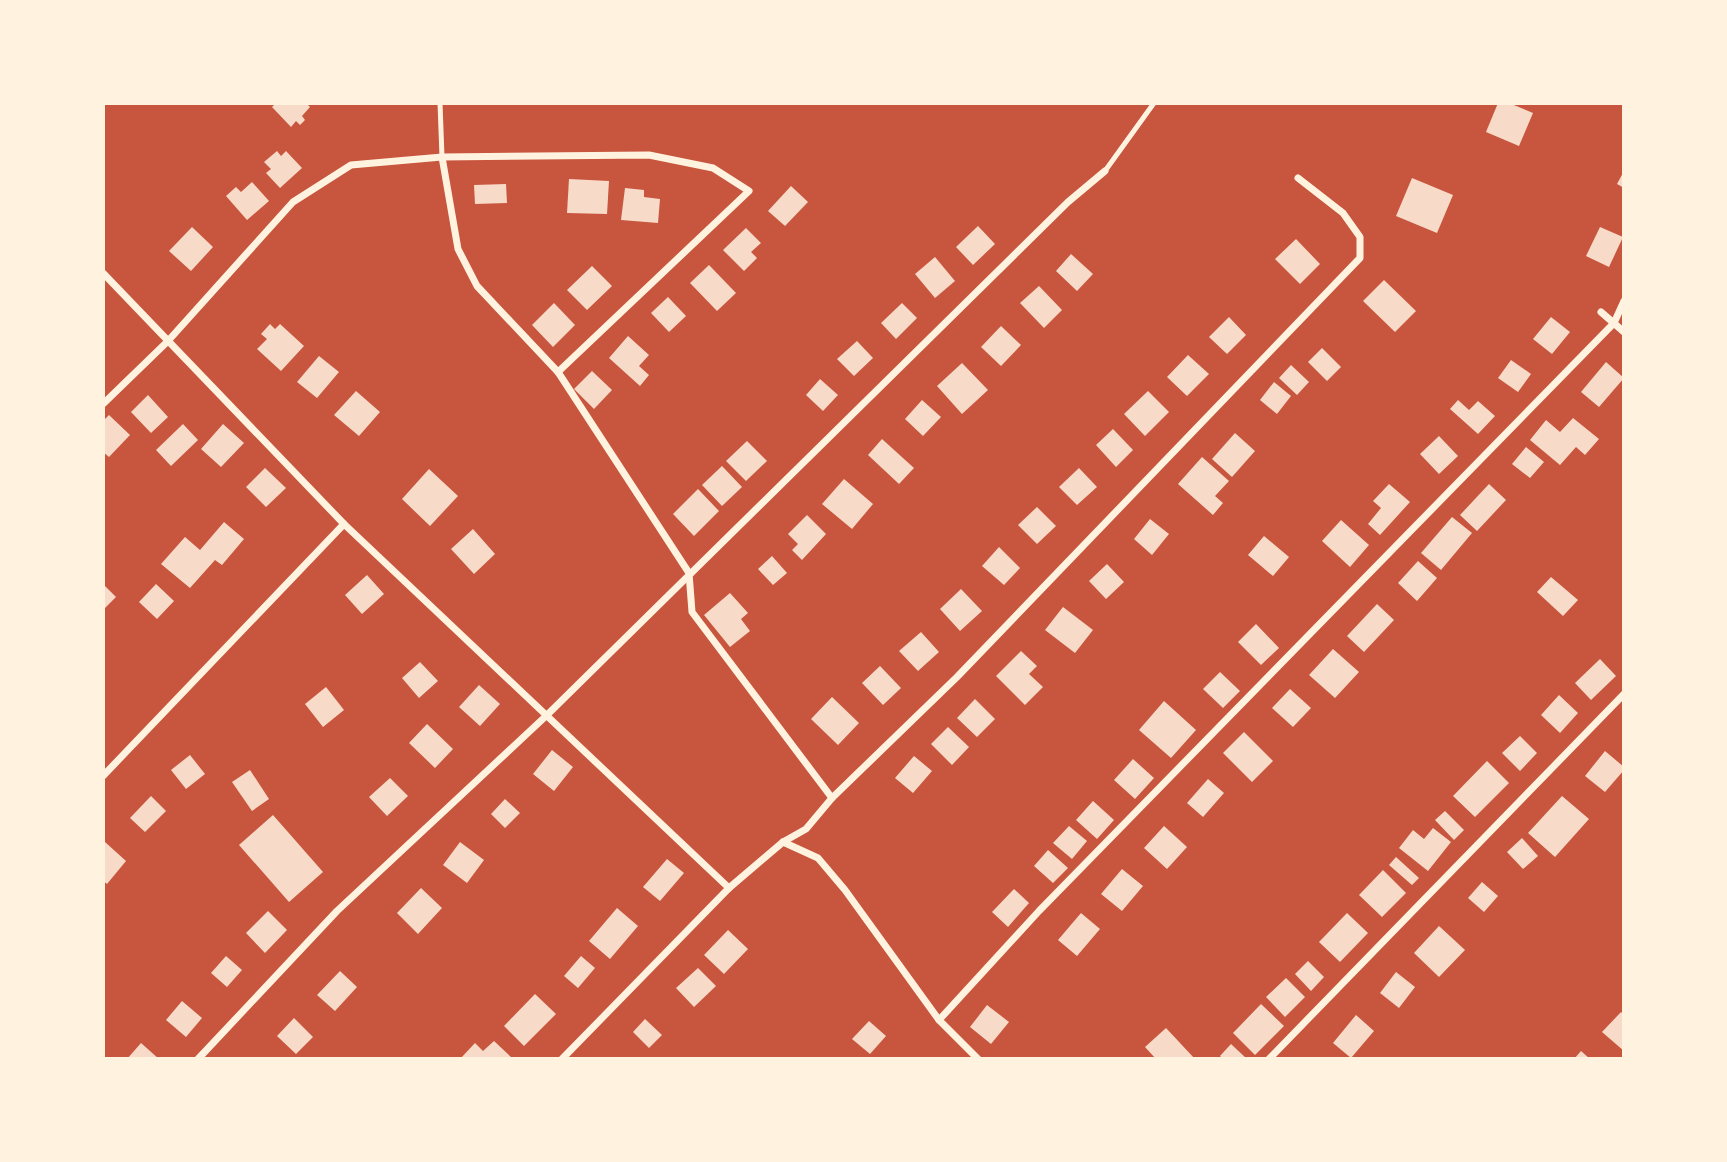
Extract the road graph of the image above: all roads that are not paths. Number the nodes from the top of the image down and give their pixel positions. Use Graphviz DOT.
graph roads {
  1 [pos="440,103"];
  2 [pos="1154,103"];
  3 [pos="442,157"];
  4 [pos="1105,172"];
  5 [pos="1298,178"];
  6 [pos="103,273"];
  7 [pos="1624,301"];
  8 [pos="1601,312"];
  9 [pos="1614,323"];
  10 [pos="1624,332"];
  11 [pos="168,341"];
  12 [pos="558,372"];
  13 [pos="103,404"];
  14 [pos="344,524"];
  15 [pos="689,573"];
  16 [pos="1624,694"];
  17 [pos="546,716"];
  18 [pos="103,776"];
  19 [pos="832,798"];
  20 [pos="783,842"];
  21 [pos="729,888"];
  22 [pos="939,1020"];
  23 [pos="198,1059"];
  24 [pos="562,1059"];
  25 [pos="978,1059"];
  26 [pos="1269,1059"];
  1 -- 3 [label="lane"];
  2 -- 4 [label="lane"];
  3 -- 11 [label="street"];
  3 -- 12 [label="street"];
  3 -- 12 [label="street"];
  4 -- 15 [label="street"];
  5 -- 19 [label="street"];
  6 -- 11 [label="street"];
  7 -- 9 [label="street"];
  8 -- 9 [label="street"];
  9 -- 10 [label="street"];
  9 -- 22 [label="street"];
  11 -- 13 [label="street"];
  11 -- 14 [label="street"];
  12 -- 15 [label="street"];
  14 -- 17 [label="street"];
  14 -- 18 [label="street"];
  15 -- 17 [label="street"];
  15 -- 19 [label="street"];
  16 -- 26 [label="street"];
  17 -- 21 [label="street"];
  17 -- 23 [label="street"];
  19 -- 20 [label="street"];
  20 -- 21 [label="street"];
  20 -- 22 [label="street"];
  21 -- 24 [label="street"];
  22 -- 25 [label="street"];
}
